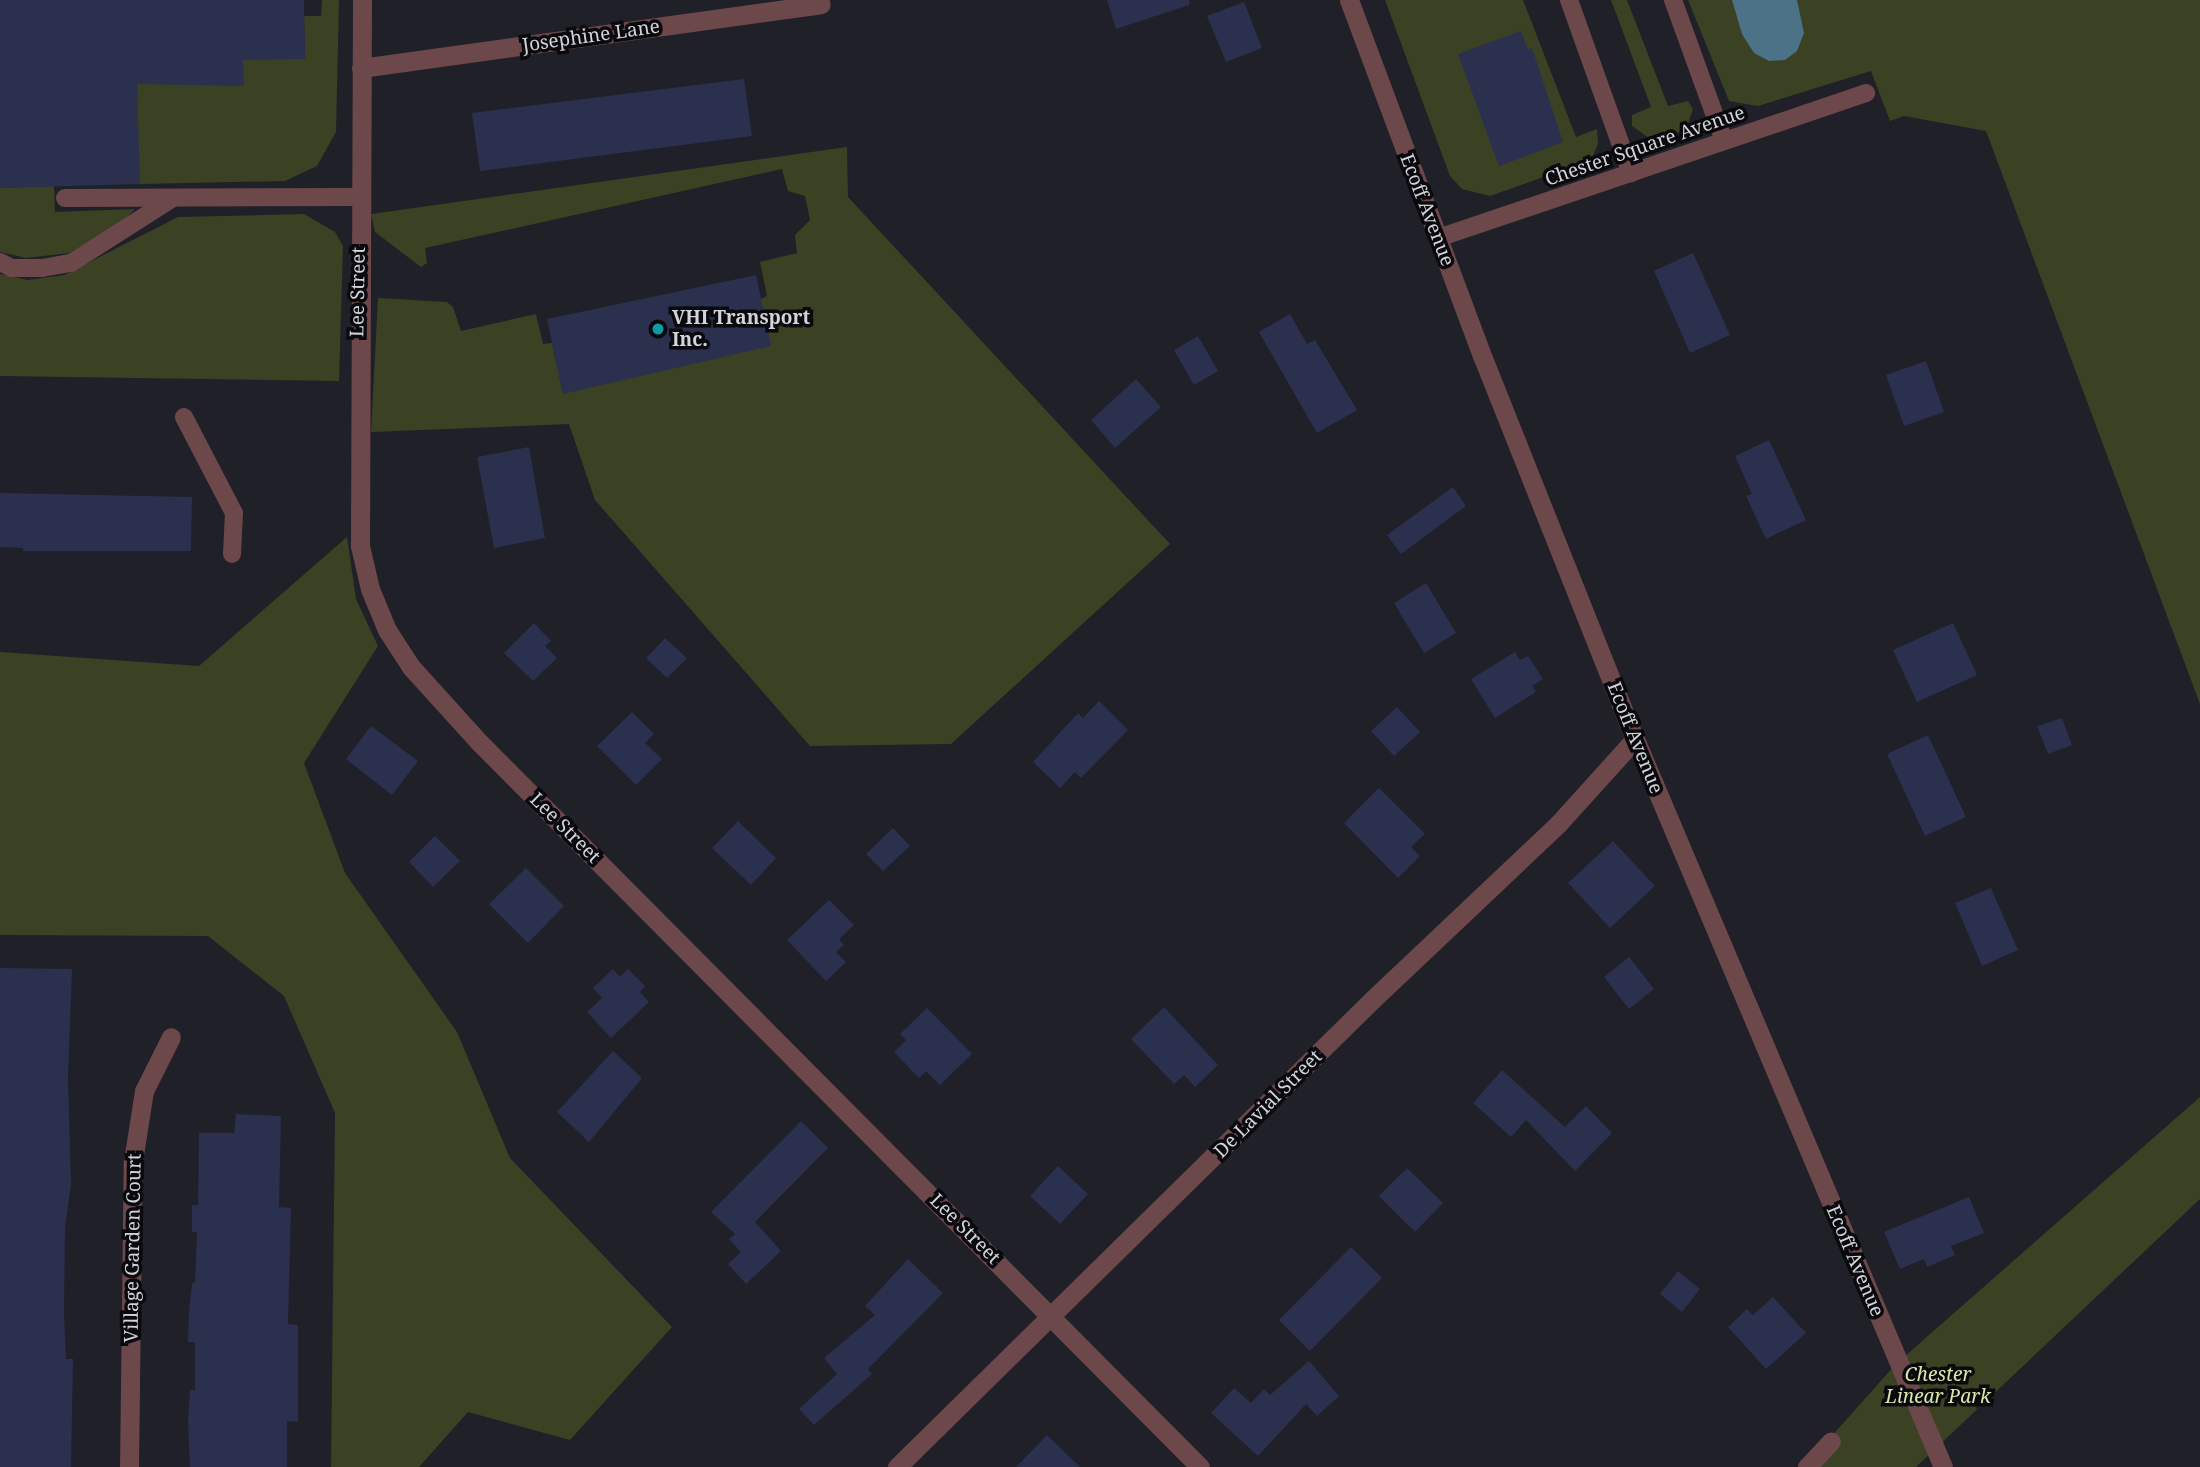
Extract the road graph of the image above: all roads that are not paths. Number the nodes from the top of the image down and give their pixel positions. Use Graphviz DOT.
graph roads {
  1 [pos="362,0"];
  2 [pos="1349,0"];
  3 [pos="1569,0"];
  4 [pos="1673,0"];
  5 [pos="821,4"];
  6 [pos="361,68"];
  7 [pos="1866,93"];
  8 [pos="1724,141"];
  9 [pos="1631,173"];
  10 [pos="359,197"];
  11 [pos="65,198"];
  12 [pos="173,198"];
  13 [pos="1438,238"];
  14 [pos="0,262"];
  15 [pos="184,417"];
  16 [pos="232,554"];
  17 [pos="1635,739"];
  18 [pos="172,1037"];
  19 [pos="1052,1316"];
  20 [pos="1831,1441"];
  21 [pos="129,1467"];
  22 [pos="897,1467"];
  23 [pos="1200,1467"];
  24 [pos="1807,1467"];
  25 [pos="1943,1467"];
  1 -- 6 [label="street, Lee Street"];
  2 -- 13 [label="street, Ecoff Avenue"];
  3 -- 9 [label="lane"];
  4 -- 8 [label="lane"];
  5 -- 6 [label="street, Josephine Lane"];
  6 -- 10 [label="street, Lee Street"];
  7 -- 8 [label="lane, Chester Square Avenue"];
  8 -- 9 [label="lane, Chester Square Avenue"];
  9 -- 13 [label="lane, Chester Square Avenue"];
  10 -- 12 [label="lane"];
  10 -- 19 [label="street, Lee Street"];
  11 -- 12 [label="lane"];
  12 -- 14 [label="lane"];
  13 -- 17 [label="street, Ecoff Avenue"];
  15 -- 16 [label="lane"];
  17 -- 19 [label="street, De Lavial Street"];
  17 -- 25 [label="street, Ecoff Avenue"];
  18 -- 21 [label="street, Village Garden Court"];
  19 -- 22 [label="street, De Lavial Street"];
  19 -- 23 [label="street, Lee Street"];
  20 -- 24 [label="street"];
}
